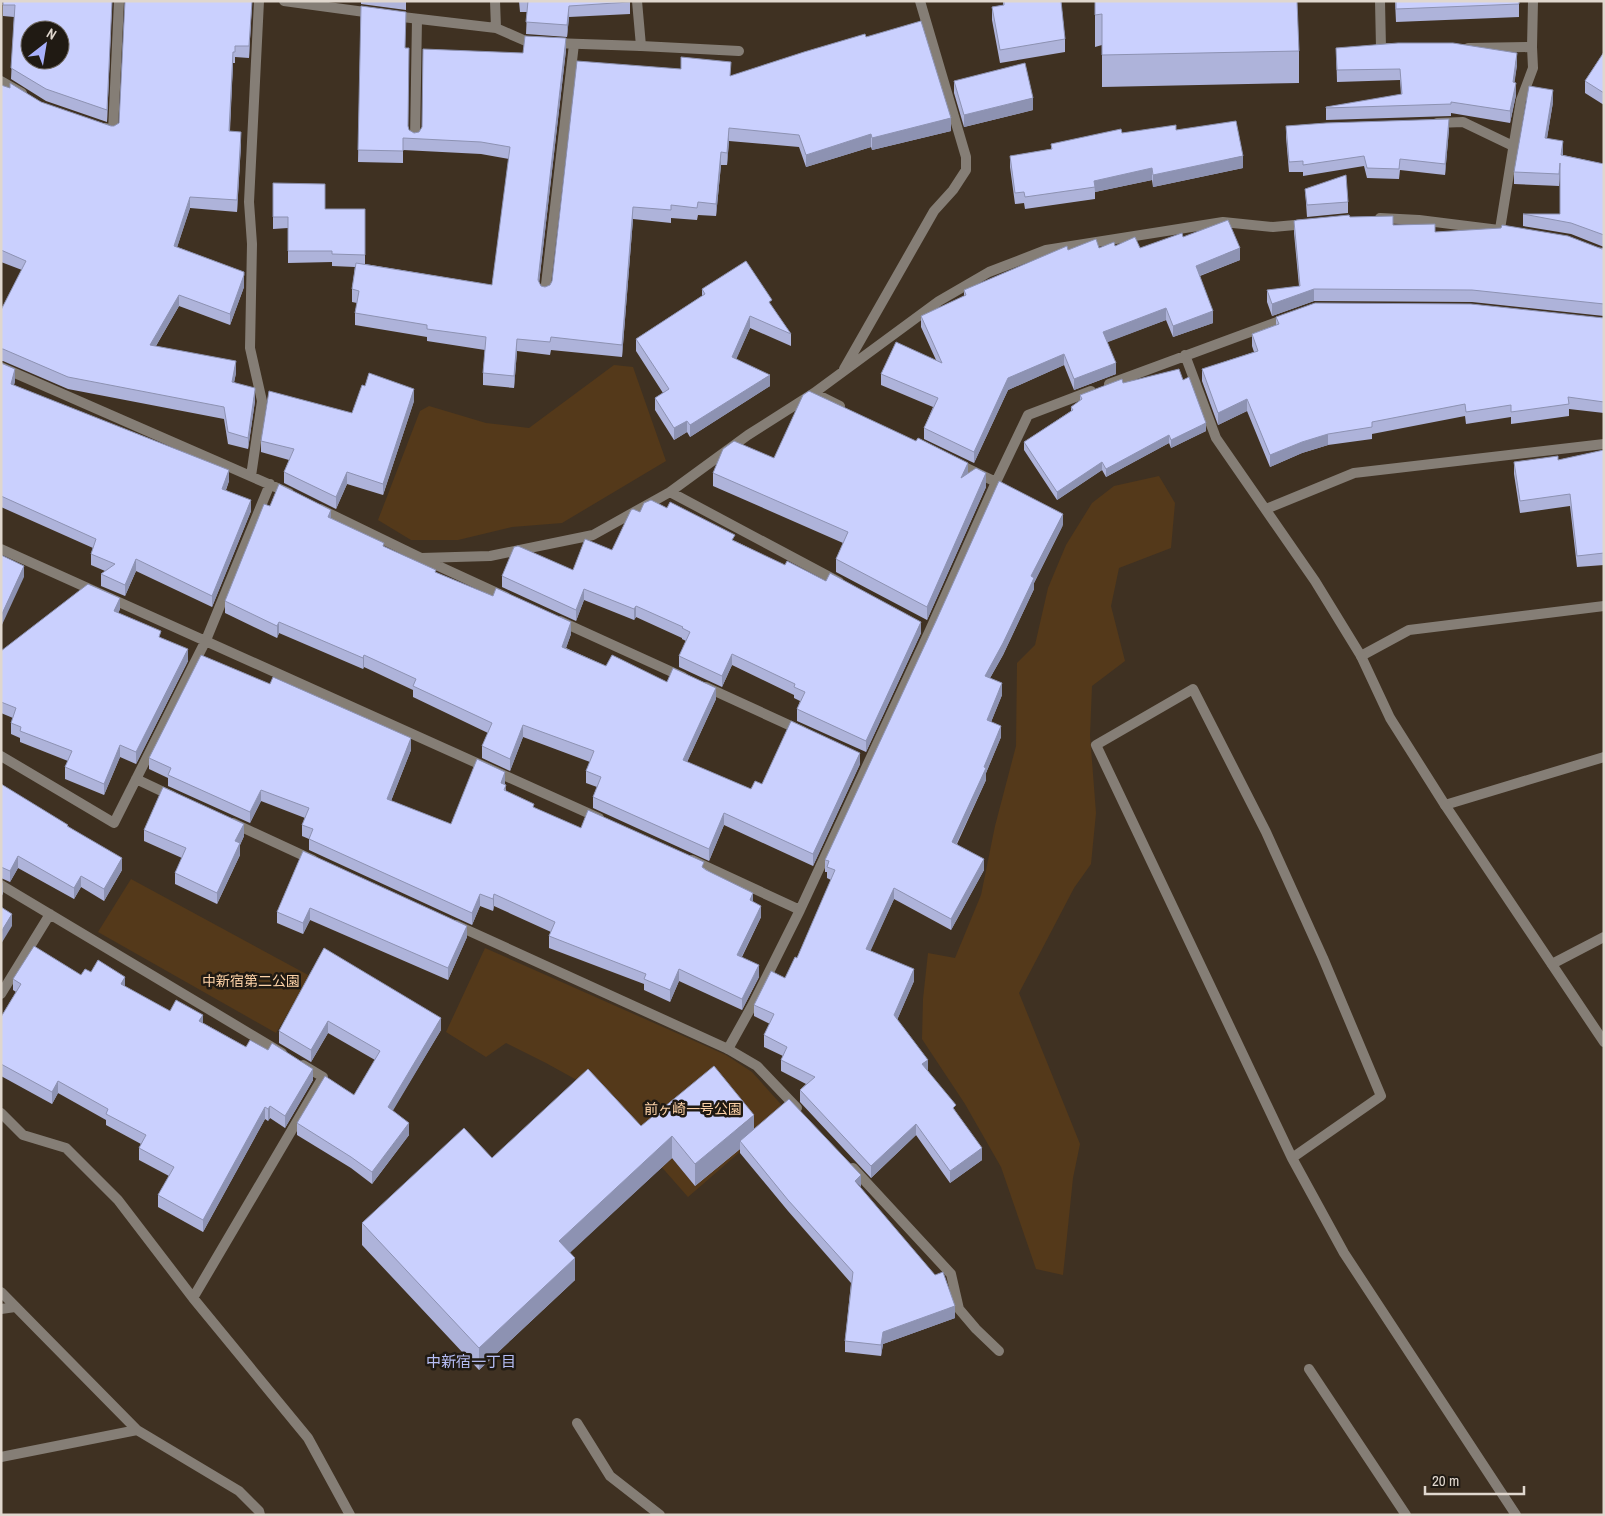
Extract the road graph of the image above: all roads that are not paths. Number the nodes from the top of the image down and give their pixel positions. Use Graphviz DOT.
graph roads {
  1 [pos="119,1"];
  2 [pos="259,1"];
  3 [pos="284,1"];
  4 [pos="495,1"];
  5 [pos="637,1"];
  6 [pos="920,1"];
  7 [pos="1380,1"];
  8 [pos="1533,1"];
  9 [pos="417,19"];
  10 [pos="496,28"];
  11 [pos="574,44"];
  12 [pos="641,46"];
  13 [pos="1532,47"];
  14 [pos="1400,48"];
  15 [pos="1457,48"];
  16 [pos="739,51"];
  17 [pos="1,81"];
  18 [pos="35,102"];
  19 [pos="1426,123"];
  20 [pos="96,125"];
  21 [pos="415,139"];
  22 [pos="1513,146"];
  23 [pos="1366,218"];
  24 [pos="1319,223"];
  25 [pos="1500,229"];
  26 [pos="1517,232"];
  27 [pos="545,293"];
  28 [pos="1295,315"];
  29 [pos="1185,355"];
  30 [pos="1,367"];
  31 [pos="842,372"];
  32 [pos="814,393"];
  33 [pos="848,410"];
  34 [pos="1604,444"];
  35 [pos="944,456"];
  36 [pos="251,476"];
  37 [pos="996,482"];
  38 [pos="270,484"];
  39 [pos="670,492"];
  40 [pos="296,497"];
  41 [pos="314,506"];
  42 [pos="1266,509"];
  43 [pos="1,549"];
  44 [pos="421,558"];
  45 [pos="852,588"];
  46 [pos="519,603"];
  47 [pos="1604,606"];
  48 [pos="546,615"];
  49 [pos="206,640"];
  50 [pos="1361,656"];
  51 [pos="815,737"];
  52 [pos="1,756"];
  53 [pos="1604,757"];
  54 [pos="136,779"];
  55 [pos="181,800"];
  56 [pos="1445,805"];
  57 [pos="226,820"];
  58 [pos="611,824"];
  59 [pos="683,856"];
  60 [pos="324,865"];
  61 [pos="1,885"];
  62 [pos="800,910"];
  63 [pos="50,914"];
  64 [pos="450,922"];
  65 [pos="1604,937"];
  66 [pos="1552,964"];
  67 [pos="1,994"];
  68 [pos="1604,1042"];
  69 [pos="728,1049"];
  70 [pos="1,1113"];
  71 [pos="804,1116"];
  72 [pos="1292,1158"];
  73 [pos="844,1159"];
  74 [pos="1,1292"];
  75 [pos="193,1298"];
  76 [pos="15,1306"];
  77 [pos="1,1309"];
  78 [pos="1000,1352"];
  79 [pos="1309,1369"];
  80 [pos="577,1423"];
  81 [pos="137,1430"];
  82 [pos="1,1457"];
  83 [pos="260,1515"];
  84 [pos="350,1515"];
  85 [pos="660,1515"];
  86 [pos="1406,1515"];
  87 [pos="1516,1515"];
  1 -- 20 [label="street"];
  2 -- 36 [label="street"];
  3 -- 9 [label="street"];
  4 -- 10 [label="street"];
  5 -- 12 [label="street"];
  6 -- 31 [label="street"];
  7 -- 14 [label="street"];
  8 -- 13 [label="street"];
  9 -- 10 [label="street"];
  9 -- 21 [label="street"];
  10 -- 11 [label="street"];
  11 -- 12 [label="street"];
  11 -- 27 [label="street"];
  12 -- 16 [label="street"];
  13 -- 15 [label="street"];
  13 -- 22 [label="street"];
  17 -- 18 [label="street"];
  19 -- 22 [label="street"];
  22 -- 25 [label="street"];
  23 -- 25 [label="street"];
  24 -- 31 [label="street"];
  25 -- 26 [label="street"];
  28 -- 29 [label="street"];
  29 -- 37 [label="street"];
  29 -- 42 [label="street"];
  30 -- 36 [label="street"];
  31 -- 32 [label="street"];
  32 -- 33 [label="street"];
  32 -- 39 [label="street"];
  34 -- 42 [label="street"];
  35 -- 37 [label="street"];
  36 -- 38 [label="street"];
  37 -- 62 [label="street"];
  38 -- 40 [label="street"];
  38 -- 49 [label="street"];
  39 -- 44 [label="street"];
  39 -- 45 [label="street"];
  41 -- 44 [label="street"];
  42 -- 50 [label="street"];
  43 -- 49 [label="street"];
  44 -- 46 [label="street"];
  47 -- 50 [label="street"];
  48 -- 51 [label="street"];
  49 -- 54 [label="street"];
  49 -- 58 [label="street"];
  50 -- 56 [label="street"];
  52 -- 54 [label="street"];
  53 -- 56 [label="street"];
  54 -- 55 [label="street"];
  56 -- 66 [label="street"];
  57 -- 60 [label="street"];
  59 -- 62 [label="street"];
  61 -- 63 [label="street"];
  62 -- 69 [label="street"];
  63 -- 67 [label="street"];
  63 -- 75 [label="street"];
  64 -- 69 [label="street"];
  65 -- 66 [label="street"];
  66 -- 68 [label="street"];
  69 -- 71 [label="street"];
  70 -- 75 [label="street"];
  72 -- 72 [label="street"];
  72 -- 87 [label="street"];
  73 -- 78 [label="street"];
  74 -- 76 [label="street"];
  75 -- 84 [label="street"];
  76 -- 77 [label="street"];
  76 -- 81 [label="street"];
  79 -- 86 [label="street"];
  80 -- 85 [label="street"];
  81 -- 82 [label="street"];
  81 -- 83 [label="street"];
}
